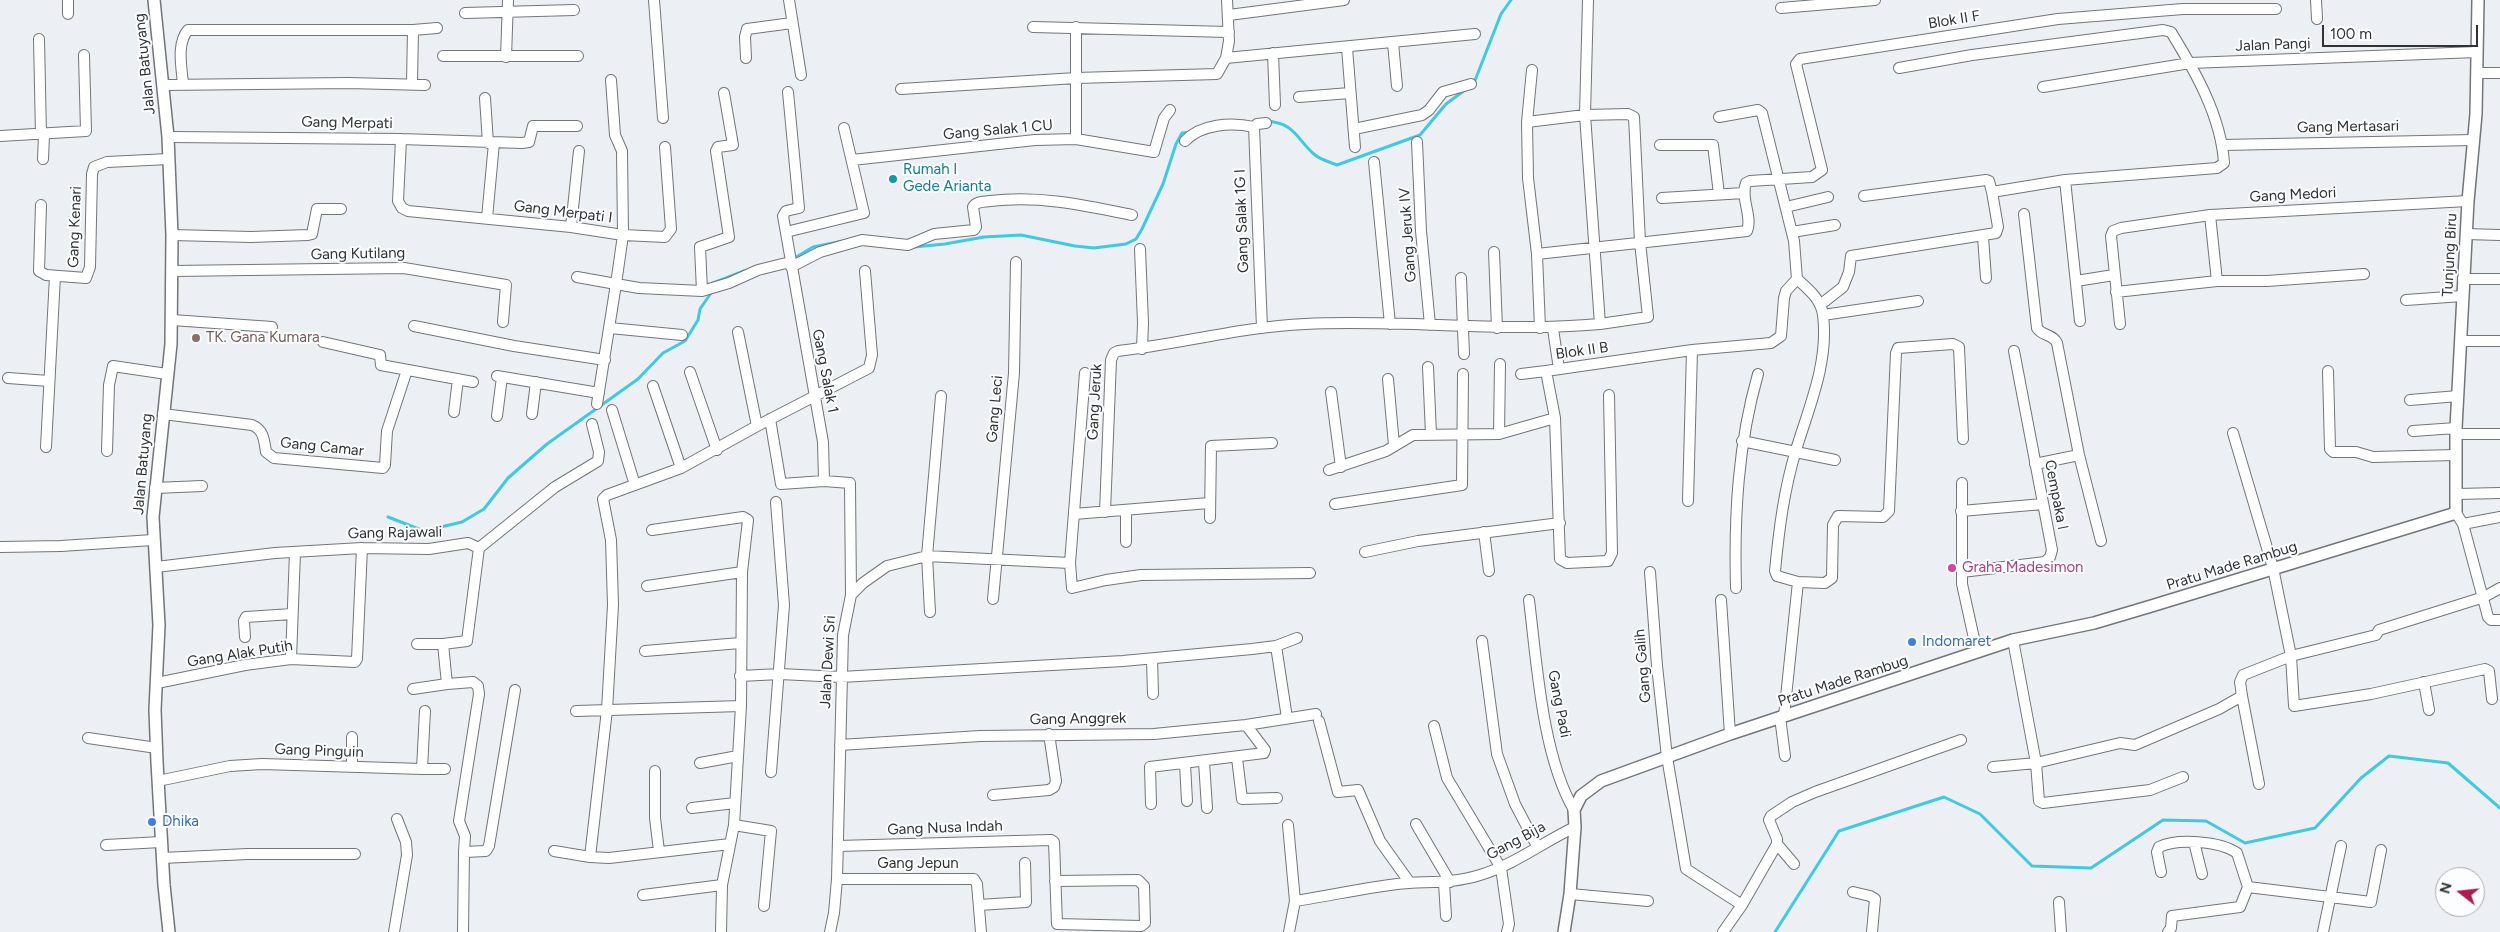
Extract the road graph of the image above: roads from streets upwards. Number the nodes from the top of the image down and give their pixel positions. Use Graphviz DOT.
graph roads {
  1 [pos="68,0"];
  2 [pos="154,0"];
  3 [pos="654,0"];
  4 [pos="789,0"];
  5 [pos="1227,0"];
  6 [pos="1344,0"];
  7 [pos="1588,0"];
  8 [pos="1875,0"];
  9 [pos="2316,0"];
  10 [pos="2478,0"];
  11 [pos="508,5"];
  12 [pos="1781,8"];
  13 [pos="2276,9"];
  14 [pos="574,10"];
  15 [pos="465,13"];
  16 [pos="68,14"];
  17 [pos="1229,15"];
  18 [pos="2317,19"];
  19 [pos="792,23"];
  20 [pos="1033,27"];
  21 [pos="1076,27"];
  22 [pos="437,28"];
  23 [pos="413,30"];
  24 [pos="1229,32"];
  25 [pos="1475,34"];
  26 [pos="39,39"];
  27 [pos="1393,43"];
  28 [pos="1347,48"];
  29 [pos="2477,52"];
  30 [pos="1273,53"];
  31 [pos="84,55"];
  32 [pos="443,56"];
  33 [pos="578,56"];
  34 [pos="506,57"];
  35 [pos="746,58"];
  36 [pos="1226,58"];
  37 [pos="2190,63"];
  38 [pos="1899,68"];
  39 [pos="1532,70"];
  40 [pos="2478,73"];
  41 [pos="2500,73"];
  42 [pos="801,75"];
  43 [pos="1076,78"];
  44 [pos="611,80"];
  45 [pos="412,83"];
  46 [pos="1472,84"];
  47 [pos="164,85"];
  48 [pos="183,85"];
  49 [pos="425,85"];
  50 [pos="1397,86"];
  51 [pos="2043,88"];
  52 [pos="901,89"];
  53 [pos="788,92"];
  54 [pos="724,93"];
  55 [pos="1350,93"];
  56 [pos="1299,97"];
  57 [pos="486,98"];
  58 [pos="1275,105"];
  59 [pos="1170,110"];
  60 [pos="1585,115"];
  61 [pos="1719,117"];
  62 [pos="663,118"];
  63 [pos="1527,122"];
  64 [pos="1266,123"];
  65 [pos="577,126"];
  66 [pos="1254,127"];
  67 [pos="844,128"];
  68 [pos="1354,129"];
  69 [pos="42,135"];
  70 [pos="0,136"];
  71 [pos="168,137"];
  72 [pos="401,139"];
  73 [pos="1076,139"];
  74 [pos="2474,140"];
  75 [pos="1185,141"];
  76 [pos="1417,142"];
  77 [pos="491,143"];
  78 [pos="1660,145"];
  79 [pos="2222,145"];
  80 [pos="665,147"];
  81 [pos="1355,147"];
  82 [pos="579,151"];
  83 [pos="44,159"];
  84 [pos="169,159"];
  85 [pos="852,160"];
  86 [pos="1374,162"];
  87 [pos="1778,179"];
  88 [pos="2065,180"];
  89 [pos="1992,192"];
  90 [pos="1744,193"];
  91 [pos="1719,194"];
  92 [pos="1864,196"];
  93 [pos="1828,197"];
  94 [pos="1662,198"];
  95 [pos="2468,201"];
  96 [pos="41,204"];
  97 [pos="1786,207"];
  98 [pos="341,209"];
  99 [pos="2024,214"];
  100 [pos="1132,215"];
  101 [pos="2210,215"];
  102 [pos="487,218"];
  103 [pos="1835,225"];
  104 [pos="571,227"];
  105 [pos="786,232"];
  106 [pos="1792,232"];
  107 [pos="2466,234"];
  108 [pos="2500,234"];
  109 [pos="172,235"];
  110 [pos="623,235"];
  111 [pos="1983,236"];
  112 [pos="1640,242"];
  113 [pos="1595,248"];
  114 [pos="1140,249"];
  115 [pos="1494,252"];
  116 [pos="1537,254"];
  117 [pos="1016,262"];
  118 [pos="791,265"];
  119 [pos="172,271"];
  120 [pos="866,271"];
  121 [pos="2364,274"];
  122 [pos="2114,275"];
  123 [pos="54,276"];
  124 [pos="577,277"];
  125 [pos="1461,278"];
  126 [pos="1986,278"];
  127 [pos="1797,279"];
  128 [pos="2464,279"];
  129 [pos="2500,279"];
  130 [pos="2217,281"];
  131 [pos="2076,282"];
  132 [pos="616,284"];
  133 [pos="702,291"];
  134 [pos="2116,292"];
  135 [pos="2462,296"];
  136 [pos="2406,300"];
  137 [pos="1918,301"];
  138 [pos="1820,305"];
  139 [pos="1823,315"];
  140 [pos="172,320"];
  141 [pos="2080,321"];
  142 [pos="502,322"];
  143 [pos="1390,324"];
  144 [pos="1600,324"];
  145 [pos="2120,324"];
  146 [pos="1430,325"];
  147 [pos="414,326"];
  148 [pos="1463,326"];
  149 [pos="272,327"];
  150 [pos="610,328"];
  151 [pos="1262,328"];
  152 [pos="1497,328"];
  153 [pos="1540,328"];
  154 [pos="1553,329"];
  155 [pos="738,332"];
  156 [pos="682,335"];
  157 [pos="2461,341"];
  158 [pos="2500,341"];
  159 [pos="324,342"];
  160 [pos="1142,349"];
  161 [pos="1692,350"];
  162 [pos="2014,350"];
  163 [pos="1464,354"];
  164 [pos="605,360"];
  165 [pos="1500,364"];
  166 [pos="1428,367"];
  167 [pos="1559,369"];
  168 [pos="407,370"];
  169 [pos="1546,371"];
  170 [pos="2328,371"];
  171 [pos="690,372"];
  172 [pos="1085,373"];
  173 [pos="167,374"];
  174 [pos="1463,374"];
  175 [pos="1521,374"];
  176 [pos="1758,374"];
  177 [pos="8,378"];
  178 [pos="1388,378"];
  179 [pos="458,379"];
  180 [pos="48,381"];
  181 [pos="473,382"];
  182 [pos="536,382"];
  183 [pos="653,386"];
  184 [pos="1331,392"];
  185 [pos="599,393"];
  186 [pos="815,395"];
  187 [pos="1610,395"];
  188 [pos="942,396"];
  189 [pos="2458,396"];
  190 [pos="2410,400"];
  191 [pos="597,404"];
  192 [pos="612,410"];
  193 [pos="454,412"];
  194 [pos="163,414"];
  195 [pos="532,414"];
  196 [pos="497,416"];
  197 [pos="770,418"];
  198 [pos="1556,418"];
  199 [pos="592,424"];
  200 [pos="757,426"];
  201 [pos="2412,431"];
  202 [pos="2456,431"];
  203 [pos="2233,433"];
  204 [pos="1431,434"];
  205 [pos="1499,434"];
  206 [pos="2500,434"];
  207 [pos="1464,436"];
  208 [pos="1964,439"];
  209 [pos="1742,441"];
  210 [pos="1272,442"];
  211 [pos="1394,445"];
  212 [pos="46,447"];
  213 [pos="717,450"];
  214 [pos="107,451"];
  215 [pos="1796,451"];
  216 [pos="2079,455"];
  217 [pos="2456,456"];
  218 [pos="1834,460"];
  219 [pos="2035,464"];
  220 [pos="1341,467"];
  221 [pos="681,468"];
  222 [pos="1329,470"];
  223 [pos="824,481"];
  224 [pos="1962,483"];
  225 [pos="635,485"];
  226 [pos="202,486"];
  227 [pos="155,488"];
  228 [pos="2500,493"];
  229 [pos="2457,494"];
  230 [pos="1688,501"];
  231 [pos="776,502"];
  232 [pos="1209,504"];
  233 [pos="1335,504"];
  234 [pos="2043,504"];
  235 [pos="1126,511"];
  236 [pos="1105,512"];
  237 [pos="1961,512"];
  238 [pos="2456,512"];
  239 [pos="1074,514"];
  240 [pos="2500,517"];
  241 [pos="1210,518"];
  242 [pos="1560,523"];
  243 [pos="2463,524"];
  244 [pos="652,530"];
  245 [pos="1484,532"];
  246 [pos="153,540"];
  247 [pos="2102,541"];
  248 [pos="1126,542"];
  249 [pos="0,547"];
  250 [pos="362,548"];
  251 [pos="479,548"];
  252 [pos="295,552"];
  253 [pos="1365,552"];
  254 [pos="927,556"];
  255 [pos="995,558"];
  256 [pos="1070,563"];
  257 [pos="156,567"];
  258 [pos="2273,568"];
  259 [pos="1489,571"];
  260 [pos="742,572"];
  261 [pos="1650,572"];
  262 [pos="1962,572"];
  263 [pos="1310,573"];
  264 [pos="1798,582"];
  265 [pos="647,586"];
  266 [pos="1736,588"];
  267 [pos="2500,588"];
  268 [pos="851,595"];
  269 [pos="2484,596"];
  270 [pos="993,598"];
  271 [pos="1529,600"];
  272 [pos="1721,600"];
  273 [pos="930,612"];
  274 [pos="292,614"];
  275 [pos="2496,620"];
  276 [pos="245,637"];
  277 [pos="1297,638"];
  278 [pos="2013,640"];
  279 [pos="1482,642"];
  280 [pos="740,643"];
  281 [pos="417,644"];
  282 [pos="442,644"];
  283 [pos="1276,646"];
  284 [pos="645,652"];
  285 [pos="1977,652"];
  286 [pos="2291,656"];
  287 [pos="1152,658"];
  288 [pos="292,659"];
  289 [pos="780,674"];
  290 [pos="740,676"];
  291 [pos="841,677"];
  292 [pos="2424,682"];
  293 [pos="157,683"];
  294 [pos="447,684"];
  295 [pos="412,689"];
  296 [pos="515,690"];
  297 [pos="1153,694"];
  298 [pos="2242,696"];
  299 [pos="2492,699"];
  300 [pos="741,706"];
  301 [pos="576,710"];
  302 [pos="607,710"];
  303 [pos="2429,710"];
  304 [pos="425,711"];
  305 [pos="1782,717"];
  306 [pos="1287,718"];
  307 [pos="1246,725"];
  308 [pos="1434,726"];
  309 [pos="1049,734"];
  310 [pos="1730,734"];
  311 [pos="352,737"];
  312 [pos="88,738"];
  313 [pos="1961,740"];
  314 [pos="840,745"];
  315 [pos="157,748"];
  316 [pos="738,756"];
  317 [pos="1784,756"];
  318 [pos="1667,757"];
  319 [pos="1236,758"];
  320 [pos="1204,762"];
  321 [pos="700,763"];
  322 [pos="2036,763"];
  323 [pos="1184,764"];
  324 [pos="352,767"];
  325 [pos="1993,767"];
  326 [pos="422,769"];
  327 [pos="445,769"];
  328 [pos="655,771"];
  329 [pos="771,772"];
  330 [pos="2183,776"];
  331 [pos="158,781"];
  332 [pos="2259,784"];
  333 [pos="993,794"];
  334 [pos="1277,798"];
  335 [pos="1187,801"];
  336 [pos="735,802"];
  337 [pos="1151,804"];
  338 [pos="692,808"];
  339 [pos="1207,808"];
  340 [pos="1574,810"];
  341 [pos="396,819"];
  342 [pos="1416,824"];
  343 [pos="734,825"];
  344 [pos="1288,825"];
  345 [pos="1575,827"];
  346 [pos="161,842"];
  347 [pos="2194,842"];
  348 [pos="730,844"];
  349 [pos="1777,844"];
  350 [pos="106,845"];
  351 [pos="838,846"];
  352 [pos="1537,846"];
  353 [pos="2341,846"];
  354 [pos="2382,850"];
  355 [pos="554,851"];
  356 [pos="659,851"];
  357 [pos="464,852"];
  358 [pos="355,854"];
  359 [pos="590,857"];
  360 [pos="162,858"];
  361 [pos="1024,863"];
  362 [pos="1794,864"];
  363 [pos="1501,868"];
  364 [pos="2161,872"];
  365 [pos="2202,874"];
  366 [pos="837,879"];
  367 [pos="1055,881"];
  368 [pos="1447,882"];
  369 [pos="1410,883"];
  370 [pos="722,885"];
  371 [pos="2248,887"];
  372 [pos="1853,892"];
  373 [pos="1570,894"];
  374 [pos="643,895"];
  375 [pos="2330,897"];
  376 [pos="1295,900"];
  377 [pos="1648,901"];
  378 [pos="2059,902"];
  379 [pos="979,905"];
  380 [pos="1742,905"];
  381 [pos="764,906"];
  382 [pos="1446,916"];
  383 [pos="169,932"];
  384 [pos="394,932"];
  385 [pos="463,932"];
  386 [pos="721,932"];
  387 [pos="830,932"];
  388 [pos="980,932"];
  389 [pos="1289,932"];
  390 [pos="1507,932"];
  391 [pos="1564,932"];
  392 [pos="1723,932"];
  393 [pos="1872,932"];
  394 [pos="2061,932"];
  395 [pos="2168,932"];
  396 [pos="2323,932"];
  1 -- 16 [label="street"];
  2 -- 47 [label="street, Jalan Batuyang"];
  3 -- 62 [label="street"];
  4 -- 19 [label="street"];
  5 -- 17 [label="street"];
  6 -- 17 [label="street"];
  7 -- 60 [label="street"];
  8 -- 12 [label="street"];
  9 -- 18 [label="street"];
  10 -- 29 [label="street, Tunjung Biru"];
  11 -- 14 [label="street"];
  11 -- 15 [label="street"];
  11 -- 34 [label="street"];
  13 -- 87 [label="street, Blok II F"];
  17 -- 24 [label="street"];
  19 -- 35 [label="street"];
  19 -- 42 [label="street"];
  20 -- 21 [label="street"];
  21 -- 24 [label="street"];
  21 -- 43 [label="street, Gang Salak 1 CU"];
  22 -- 23 [label="street"];
  23 -- 45 [label="street"];
  23 -- 48 [label="street"];
  24 -- 36 [label="street"];
  25 -- 27 [label="street"];
  26 -- 69 [label="street"];
  27 -- 28 [label="street"];
  27 -- 50 [label="street"];
  28 -- 30 [label="street"];
  28 -- 55 [label="street"];
  29 -- 37 [label="street, Jalan Pangi"];
  29 -- 40 [label="street, Tunjung Biru"];
  30 -- 36 [label="street"];
  30 -- 58 [label="street"];
  31 -- 69 [label="street"];
  32 -- 34 [label="street"];
  33 -- 34 [label="street"];
  36 -- 43 [label="street"];
  37 -- 38 [label="street"];
  37 -- 51 [label="street, Jalan Pangi"];
  37 -- 79 [label="street"];
  39 -- 63 [label="street"];
  40 -- 41 [label="street"];
  40 -- 74 [label="street, Tunjung Biru"];
  43 -- 52 [label="street"];
  43 -- 73 [label="street, Gang Salak 1 CU"];
  44 -- 110 [label="street"];
  45 -- 48 [label="street"];
  45 -- 49 [label="street"];
  46 -- 68 [label="street"];
  47 -- 48 [label="street"];
  47 -- 71 [label="street, Jalan Batuyang"];
  53 -- 105 [label="street, Gang Salak 1"];
  54 -- 133 [label="street"];
  55 -- 56 [label="street"];
  55 -- 68 [label="street"];
  57 -- 77 [label="street"];
  59 -- 73 [label="street"];
  60 -- 63 [label="street"];
  60 -- 112 [label="street"];
  60 -- 113 [label="street"];
  61 -- 87 [label="street"];
  63 -- 116 [label="street"];
  64 -- 66 [label="street"];
  65 -- 77 [label="street, Gang Merpati"];
  66 -- 75 [label="street"];
  66 -- 151 [label="street, Gang Salak 1G I"];
  67 -- 85 [label="street"];
  68 -- 81 [label="street"];
  69 -- 70 [label="street"];
  69 -- 83 [label="street"];
  71 -- 72 [label="street, Gang Merpati"];
  71 -- 84 [label="street, Jalan Batuyang"];
  72 -- 77 [label="street, Gang Merpati"];
  72 -- 102 [label="street, Gang Merpati I"];
  73 -- 85 [label="street, Gang Salak 1 CU"];
  74 -- 79 [label="street, Gang Mertasari"];
  74 -- 95 [label="street, Tunjung Biru"];
  76 -- 146 [label="street, Gang Jeruk IV"];
  77 -- 102 [label="street"];
  78 -- 91 [label="street"];
  79 -- 88 [label="street"];
  80 -- 110 [label="street"];
  82 -- 104 [label="street"];
  84 -- 109 [label="street, Jalan Batuyang"];
  84 -- 123 [label="street, Gang Kenari"];
  85 -- 105 [label="street"];
  86 -- 143 [label="street"];
  87 -- 90 [label="street"];
  87 -- 97 [label="street"];
  88 -- 89 [label="street"];
  88 -- 131 [label="street"];
  89 -- 92 [label="street"];
  89 -- 111 [label="street"];
  90 -- 91 [label="street"];
  90 -- 112 [label="street"];
  91 -- 94 [label="street"];
  93 -- 97 [label="street"];
  95 -- 101 [label="street, Gang Medori"];
  95 -- 107 [label="street, Tunjung Biru"];
  96 -- 123 [label="street, Gang Kenari"];
  97 -- 106 [label="street"];
  98 -- 109 [label="street, Gang Kutilang"];
  99 -- 216 [label="street"];
  100 -- 118 [label="street"];
  101 -- 122 [label="street, Gang Medori"];
  101 -- 130 [label="street"];
  102 -- 104 [label="street, Gang Merpati I"];
  103 -- 106 [label="street"];
  104 -- 110 [label="street, Gang Merpati I"];
  105 -- 118 [label="street, Gang Salak 1"];
  106 -- 127 [label="street"];
  107 -- 108 [label="street"];
  107 -- 128 [label="street, Tunjung Biru"];
  109 -- 119 [label="street, Jalan Batuyang"];
  110 -- 132 [label="street, Gang Merpati I"];
  111 -- 126 [label="street"];
  111 -- 138 [label="street"];
  112 -- 113 [label="street"];
  112 -- 144 [label="street, Gang Jeruk"];
  113 -- 116 [label="street"];
  113 -- 144 [label="street"];
  114 -- 160 [label="street"];
  115 -- 152 [label="street"];
  116 -- 153 [label="street"];
  117 -- 255 [label="street, Gang Leci"];
  118 -- 133 [label="street"];
  118 -- 186 [label="street, Gang Salak 1"];
  119 -- 140 [label="street, Jalan Batuyang"];
  119 -- 142 [label="street, Gang Kutilang"];
  120 -- 186 [label="street"];
  121 -- 130 [label="street"];
  122 -- 131 [label="street"];
  122 -- 134 [label="street"];
  123 -- 180 [label="street"];
  124 -- 132 [label="street"];
  125 -- 148 [label="street"];
  127 -- 138 [label="street"];
  127 -- 161 [label="street, Blok II B"];
  128 -- 129 [label="street"];
  128 -- 135 [label="street, Tunjung Biru"];
  130 -- 134 [label="street"];
  131 -- 141 [label="street"];
  132 -- 133 [label="street"];
  132 -- 150 [label="street, Gang Merpati I"];
  134 -- 145 [label="street"];
  135 -- 136 [label="street"];
  135 -- 157 [label="street, Tunjung Biru"];
  137 -- 139 [label="street"];
  138 -- 139 [label="street"];
  139 -- 215 [label="street"];
  140 -- 149 [label="street"];
  140 -- 173 [label="street, Jalan Batuyang"];
  143 -- 146 [label="street, Gang Jeruk"];
  143 -- 151 [label="street, Gang Jeruk"];
  144 -- 154 [label="street, Gang Jeruk"];
  146 -- 148 [label="street, Gang Jeruk"];
  147 -- 164 [label="street"];
  148 -- 152 [label="street, Gang Jeruk"];
  148 -- 163 [label="street"];
  150 -- 156 [label="street"];
  150 -- 164 [label="street, Gang Merpati I"];
  151 -- 160 [label="street, Gang Jeruk"];
  152 -- 153 [label="street, Gang Jeruk"];
  153 -- 154 [label="street, Gang Jeruk"];
  154 -- 167 [label="street"];
  155 -- 200 [label="street"];
  157 -- 158 [label="street"];
  157 -- 189 [label="street, Tunjung Biru"];
  159 -- 168 [label="street"];
  160 -- 236 [label="street, Gang Jeruk"];
  161 -- 167 [label="street, Blok II B"];
  161 -- 230 [label="street"];
  162 -- 219 [label="street, Cempaka I"];
  164 -- 185 [label="street, Gang Merpati I"];
  165 -- 205 [label="street"];
  166 -- 204 [label="street"];
  167 -- 169 [label="street, Blok II B"];
  168 -- 179 [label="street"];
  168 -- 194 [label="street, Gang Camar"];
  169 -- 175 [label="street"];
  169 -- 198 [label="street, Blok II B"];
  170 -- 217 [label="street"];
  171 -- 213 [label="street"];
  172 -- 239 [label="street"];
  173 -- 194 [label="street, Jalan Batuyang"];
  173 -- 214 [label="street"];
  174 -- 207 [label="street"];
  176 -- 209 [label="street"];
  177 -- 180 [label="street"];
  178 -- 211 [label="street"];
  179 -- 181 [label="street"];
  179 -- 193 [label="street"];
  180 -- 212 [label="street"];
  182 -- 185 [label="street"];
  182 -- 195 [label="street"];
  182 -- 196 [label="street"];
  183 -- 221 [label="street"];
  184 -- 220 [label="street"];
  185 -- 191 [label="street, Gang Merpati I"];
  186 -- 197 [label="street"];
  186 -- 223 [label="street, Gang Salak 1"];
  187 -- 242 [label="street, Blok II B"];
  188 -- 254 [label="street"];
  189 -- 190 [label="street"];
  189 -- 202 [label="street, Tunjung Biru"];
  192 -- 225 [label="street"];
  194 -- 227 [label="street, Jalan Batuyang"];
  197 -- 200 [label="street"];
  197 -- 223 [label="street"];
  198 -- 205 [label="street"];
  198 -- 242 [label="street, Blok II B"];
  199 -- 251 [label="street"];
  200 -- 213 [label="street"];
  201 -- 202 [label="street"];
  202 -- 206 [label="street"];
  202 -- 217 [label="street, Tunjung Biru"];
  203 -- 258 [label="street"];
  204 -- 207 [label="street"];
  204 -- 211 [label="street"];
  205 -- 207 [label="street"];
  207 -- 233 [label="street"];
  208 -- 264 [label="street"];
  209 -- 215 [label="street"];
  209 -- 266 [label="street"];
  210 -- 232 [label="street"];
  211 -- 220 [label="street"];
  213 -- 221 [label="street"];
  215 -- 218 [label="street"];
  215 -- 264 [label="street"];
  216 -- 219 [label="street"];
  216 -- 247 [label="street"];
  217 -- 229 [label="street, Tunjung Biru"];
  219 -- 234 [label="street, Cempaka I"];
  220 -- 222 [label="street"];
  221 -- 225 [label="street"];
  223 -- 268 [label="street, Jalan Dewi Sri"];
  224 -- 237 [label="street"];
  225 -- 302 [label="street"];
  226 -- 227 [label="street"];
  227 -- 246 [label="street, Jalan Batuyang"];
  228 -- 229 [label="street"];
  229 -- 238 [label="street, Tunjung Biru"];
  231 -- 289 [label="street"];
  232 -- 235 [label="street"];
  232 -- 241 [label="street"];
  234 -- 237 [label="street"];
  234 -- 262 [label="street, Cempaka I"];
  235 -- 236 [label="street"];
  235 -- 248 [label="street"];
  236 -- 239 [label="street"];
  237 -- 262 [label="street"];
  238 -- 243 [label="street"];
  238 -- 258 [label="street, Pratu Made Rambug"];
  239 -- 256 [label="street"];
  240 -- 243 [label="street"];
  242 -- 245 [label="street"];
  243 -- 269 [label="street"];
  244 -- 260 [label="street"];
  245 -- 253 [label="street"];
  245 -- 259 [label="street"];
  246 -- 249 [label="street"];
  246 -- 257 [label="street, Jalan Batuyang"];
  250 -- 251 [label="street, Gang Rajawali"];
  250 -- 252 [label="street, Gang Rajawali"];
  250 -- 288 [label="street, Gang Alak Putih"];
  251 -- 282 [label="street"];
  252 -- 257 [label="street, Gang Rajawali"];
  252 -- 274 [label="street"];
  254 -- 255 [label="street"];
  254 -- 268 [label="street"];
  254 -- 273 [label="street"];
  255 -- 256 [label="street"];
  255 -- 270 [label="street, Gang Leci"];
  256 -- 263 [label="street"];
  257 -- 293 [label="street, Jalan Batuyang"];
  258 -- 278 [label="street, Pratu Made Rambug"];
  258 -- 286 [label="street"];
  260 -- 265 [label="street"];
  260 -- 280 [label="street"];
  261 -- 318 [label="street, Gang Galih"];
  262 -- 285 [label="street"];
  264 -- 305 [label="street"];
  267 -- 269 [label="street"];
  268 -- 291 [label="street, Jalan Dewi Sri"];
  269 -- 275 [label="street"];
  269 -- 286 [label="street"];
  271 -- 340 [label="street, Gang Padi"];
  272 -- 310 [label="street"];
  274 -- 276 [label="street"];
  274 -- 288 [label="street"];
  277 -- 283 [label="street"];
  278 -- 285 [label="street, Pratu Made Rambug"];
  278 -- 322 [label="street"];
  279 -- 352 [label="street"];
  280 -- 284 [label="street"];
  280 -- 290 [label="street"];
  281 -- 282 [label="street"];
  282 -- 294 [label="street"];
  283 -- 287 [label="street"];
  283 -- 306 [label="street"];
  285 -- 305 [label="street, Pratu Made Rambug"];
  286 -- 292 [label="street"];
  286 -- 298 [label="street"];
  287 -- 291 [label="street"];
  287 -- 297 [label="street"];
  288 -- 293 [label="street, Gang Alak Putih"];
  289 -- 290 [label="street"];
  289 -- 291 [label="street"];
  289 -- 329 [label="street"];
  290 -- 300 [label="street"];
  291 -- 314 [label="street, Jalan Dewi Sri"];
  292 -- 299 [label="street"];
  292 -- 303 [label="street"];
  293 -- 315 [label="street, Jalan Batuyang"];
  294 -- 295 [label="street"];
  294 -- 357 [label="street"];
  296 -- 357 [label="street"];
  298 -- 322 [label="street"];
  298 -- 332 [label="street"];
  300 -- 302 [label="street"];
  300 -- 316 [label="street"];
  301 -- 302 [label="street"];
  302 -- 359 [label="street"];
  304 -- 326 [label="street"];
  305 -- 310 [label="street, Pratu Made Rambug"];
  305 -- 317 [label="street"];
  306 -- 307 [label="street, Gang Anggrek"];
  306 -- 369 [label="street, Gang Anggrek"];
  307 -- 309 [label="street, Gang Anggrek"];
  307 -- 319 [label="street"];
  308 -- 363 [label="street"];
  309 -- 314 [label="street, Gang Anggrek"];
  309 -- 333 [label="street"];
  310 -- 318 [label="street, Pratu Made Rambug"];
  311 -- 324 [label="street"];
  312 -- 315 [label="street"];
  313 -- 349 [label="street"];
  314 -- 351 [label="street, Jalan Dewi Sri"];
  315 -- 331 [label="street, Jalan Batuyang"];
  316 -- 321 [label="street"];
  316 -- 336 [label="street"];
  318 -- 340 [label="street, Pratu Made Rambug"];
  318 -- 380 [label="street, Gang Galih"];
  319 -- 320 [label="street"];
  319 -- 334 [label="street"];
  320 -- 323 [label="street"];
  320 -- 339 [label="street"];
  322 -- 325 [label="street"];
  322 -- 330 [label="street"];
  323 -- 335 [label="street"];
  323 -- 337 [label="street"];
  324 -- 326 [label="street, Gang Pinguin"];
  324 -- 331 [label="street, Gang Pinguin"];
  326 -- 327 [label="street, Gang Pinguin"];
  328 -- 356 [label="street"];
  331 -- 346 [label="street, Jalan Batuyang"];
  336 -- 338 [label="street"];
  336 -- 343 [label="street"];
  340 -- 345 [label="street"];
  341 -- 384 [label="street"];
  342 -- 368 [label="street"];
  343 -- 348 [label="street"];
  343 -- 381 [label="street"];
  344 -- 376 [label="street"];
  345 -- 352 [label="street, Gang Bija"];
  345 -- 373 [label="street"];
  346 -- 350 [label="street"];
  346 -- 360 [label="street, Jalan Batuyang"];
  347 -- 364 [label="street"];
  347 -- 365 [label="street"];
  347 -- 371 [label="street"];
  348 -- 356 [label="street"];
  348 -- 370 [label="street"];
  349 -- 362 [label="street"];
  349 -- 380 [label="street"];
  351 -- 366 [label="street, Jalan Dewi Sri"];
  351 -- 367 [label="street, Gang Nusa Indah"];
  352 -- 363 [label="street, Gang Bija"];
  353 -- 375 [label="street"];
  354 -- 375 [label="street"];
  355 -- 359 [label="street"];
  356 -- 359 [label="street"];
  357 -- 385 [label="street"];
  358 -- 360 [label="street"];
  360 -- 383 [label="street, Jalan Batuyang"];
  361 -- 379 [label="street"];
  363 -- 368 [label="street, Gang Bija"];
  363 -- 390 [label="street"];
  366 -- 379 [label="street, Gang Jepun"];
  366 -- 387 [label="street, Jalan Dewi Sri"];
  367 -- 367 [label="street"];
  368 -- 369 [label="street, Gang Bija"];
  368 -- 382 [label="street"];
  369 -- 376 [label="street, Gang Bija"];
  370 -- 374 [label="street"];
  370 -- 386 [label="street"];
  371 -- 375 [label="street"];
  371 -- 395 [label="street"];
  372 -- 393 [label="street"];
  373 -- 377 [label="street"];
  373 -- 391 [label="street"];
  375 -- 396 [label="street"];
  376 -- 389 [label="street"];
  378 -- 394 [label="street"];
  379 -- 388 [label="street, Gang Jepun"];
  380 -- 392 [label="street"];
}
